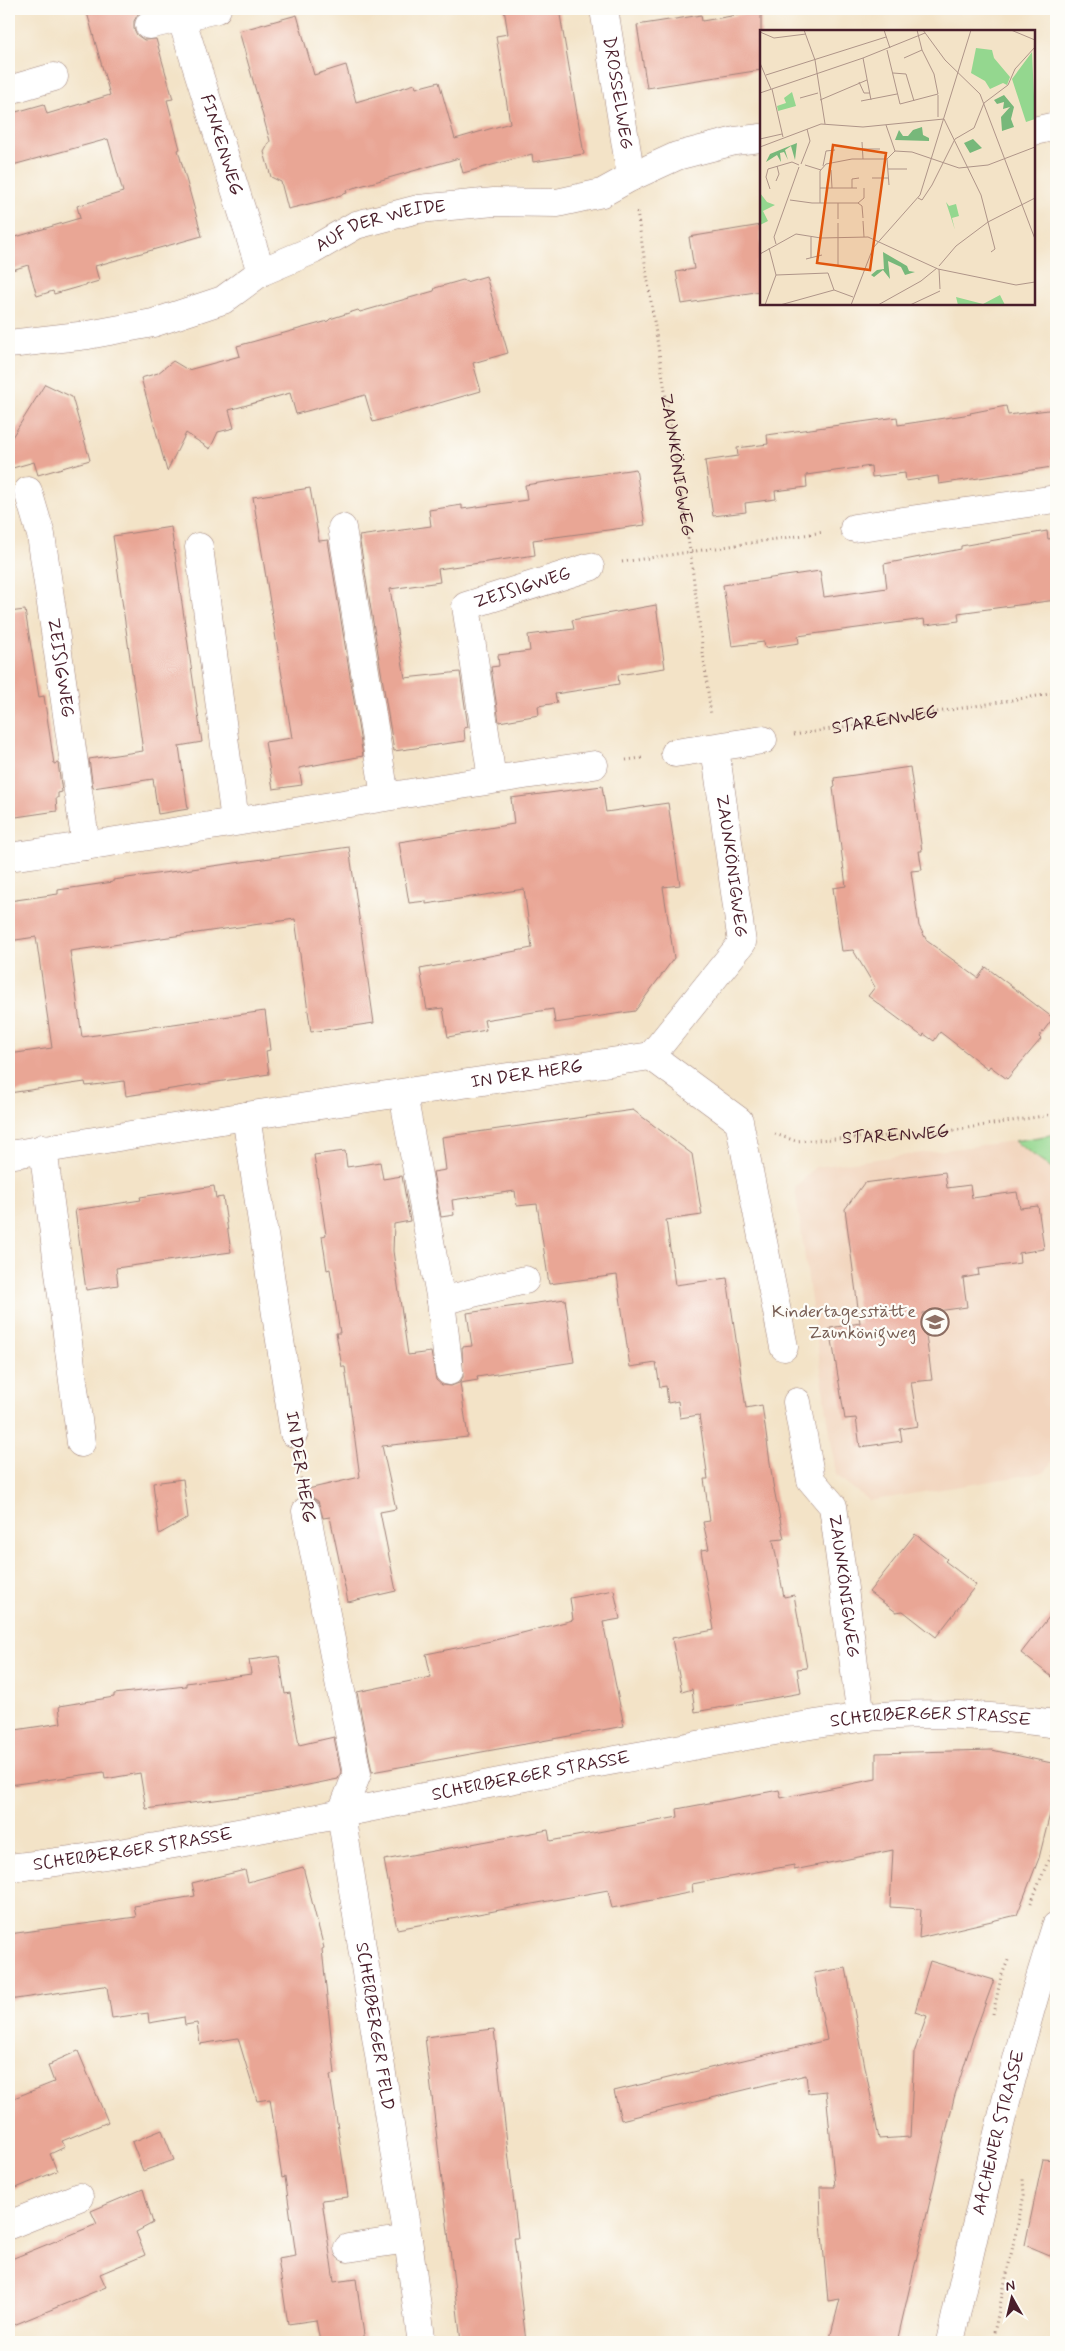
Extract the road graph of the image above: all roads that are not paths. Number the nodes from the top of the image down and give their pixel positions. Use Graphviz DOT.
graph roads {
  1 [pos="216,9"];
  2 [pos="604,9"];
  3 [pos="181,17"];
  4 [pos="149,25"];
  5 [pos="54,77"];
  6 [pos="9,90"];
  7 [pos="1056,126"];
  8 [pos="1035,131"];
  9 [pos="760,138"];
  10 [pos="631,177"];
  11 [pos="261,272"];
  12 [pos="9,344"];
  13 [pos="28,491"];
  14 [pos="1056,499"];
  15 [pos="342,528"];
  16 [pos="854,528"];
  17 [pos="199,547"];
  18 [pos="590,568"];
  19 [pos="763,740"];
  20 [pos="714,748"];
  21 [pos="675,753"];
  22 [pos="594,765"];
  23 [pos="492,779"];
  24 [pos="385,796"];
  25 [pos="235,820"];
  26 [pos="86,846"];
  27 [pos="9,857"];
  28 [pos="651,1056"];
  29 [pos="403,1094"];
  30 [pos="246,1116"];
  31 [pos="43,1148"];
  32 [pos="9,1155"];
  33 [pos="525,1280"];
  34 [pos="441,1300"];
  35 [pos="784,1347"];
  36 [pos="449,1371"];
  37 [pos="797,1402"];
  38 [pos="294,1433"];
  39 [pos="81,1443"];
  40 [pos="306,1510"];
  41 [pos="860,1718"];
  42 [pos="1056,1724"];
  43 [pos="341,1814"];
  44 [pos="9,1868"];
  45 [pos="1056,1926"];
  46 [pos="78,2197"];
  47 [pos="9,2225"];
  48 [pos="408,2239"];
  49 [pos="348,2248"];
  50 [pos="421,2337"];
  51 [pos="950,2342"];
  1 -- 3 [label="street"];
  2 -- 10 [label="street, DROSSELWEG"];
  3 -- 4 [label="street"];
  3 -- 11 [label="street, FINKENWEG"];
  5 -- 6 [label="street"];
  7 -- 8 [label="street"];
  9 -- 10 [label="street, AUF DER WEIDE"];
  10 -- 11 [label="street, AUF DER WEIDE"];
  11 -- 12 [label="street, AUF DER WEIDE"];
  13 -- 26 [label="street, ZEISIGWEG"];
  14 -- 16 [label="street"];
  15 -- 24 [label="street"];
  17 -- 25 [label="street"];
  18 -- 23 [label="street, ZEISIGWEG"];
  19 -- 20 [label="street"];
  20 -- 21 [label="street"];
  20 -- 28 [label="street, ZAUNKÖNIGWEG"];
  22 -- 23 [label="street"];
  23 -- 24 [label="street"];
  24 -- 25 [label="street"];
  25 -- 26 [label="street"];
  26 -- 27 [label="street"];
  28 -- 29 [label="street, IN DER HERG"];
  28 -- 35 [label="street"];
  29 -- 30 [label="street, IN DER HERG"];
  29 -- 34 [label="street"];
  30 -- 31 [label="street, IN DER HERG"];
  30 -- 38 [label="street, IN DER HERG"];
  31 -- 32 [label="street, IN DER HERG"];
  31 -- 39 [label="street"];
  33 -- 34 [label="street"];
  34 -- 36 [label="street"];
  37 -- 41 [label="street, ZAUNKÖNIGWEG"];
  40 -- 43 [label="street, IN DER HERG"];
  41 -- 42 [label="street, SCHERBERGER STRASSE"];
  41 -- 43 [label="street, SCHERBERGER STRASSE"];
  43 -- 44 [label="street, SCHERBERGER STRASSE"];
  43 -- 48 [label="street, SCHERBERGER FELD"];
  45 -- 51 [label="street, AACHENER STRASSE"];
  46 -- 47 [label="street"];
  48 -- 49 [label="street"];
  48 -- 50 [label="street, SCHERBERGER FELD"];
}
